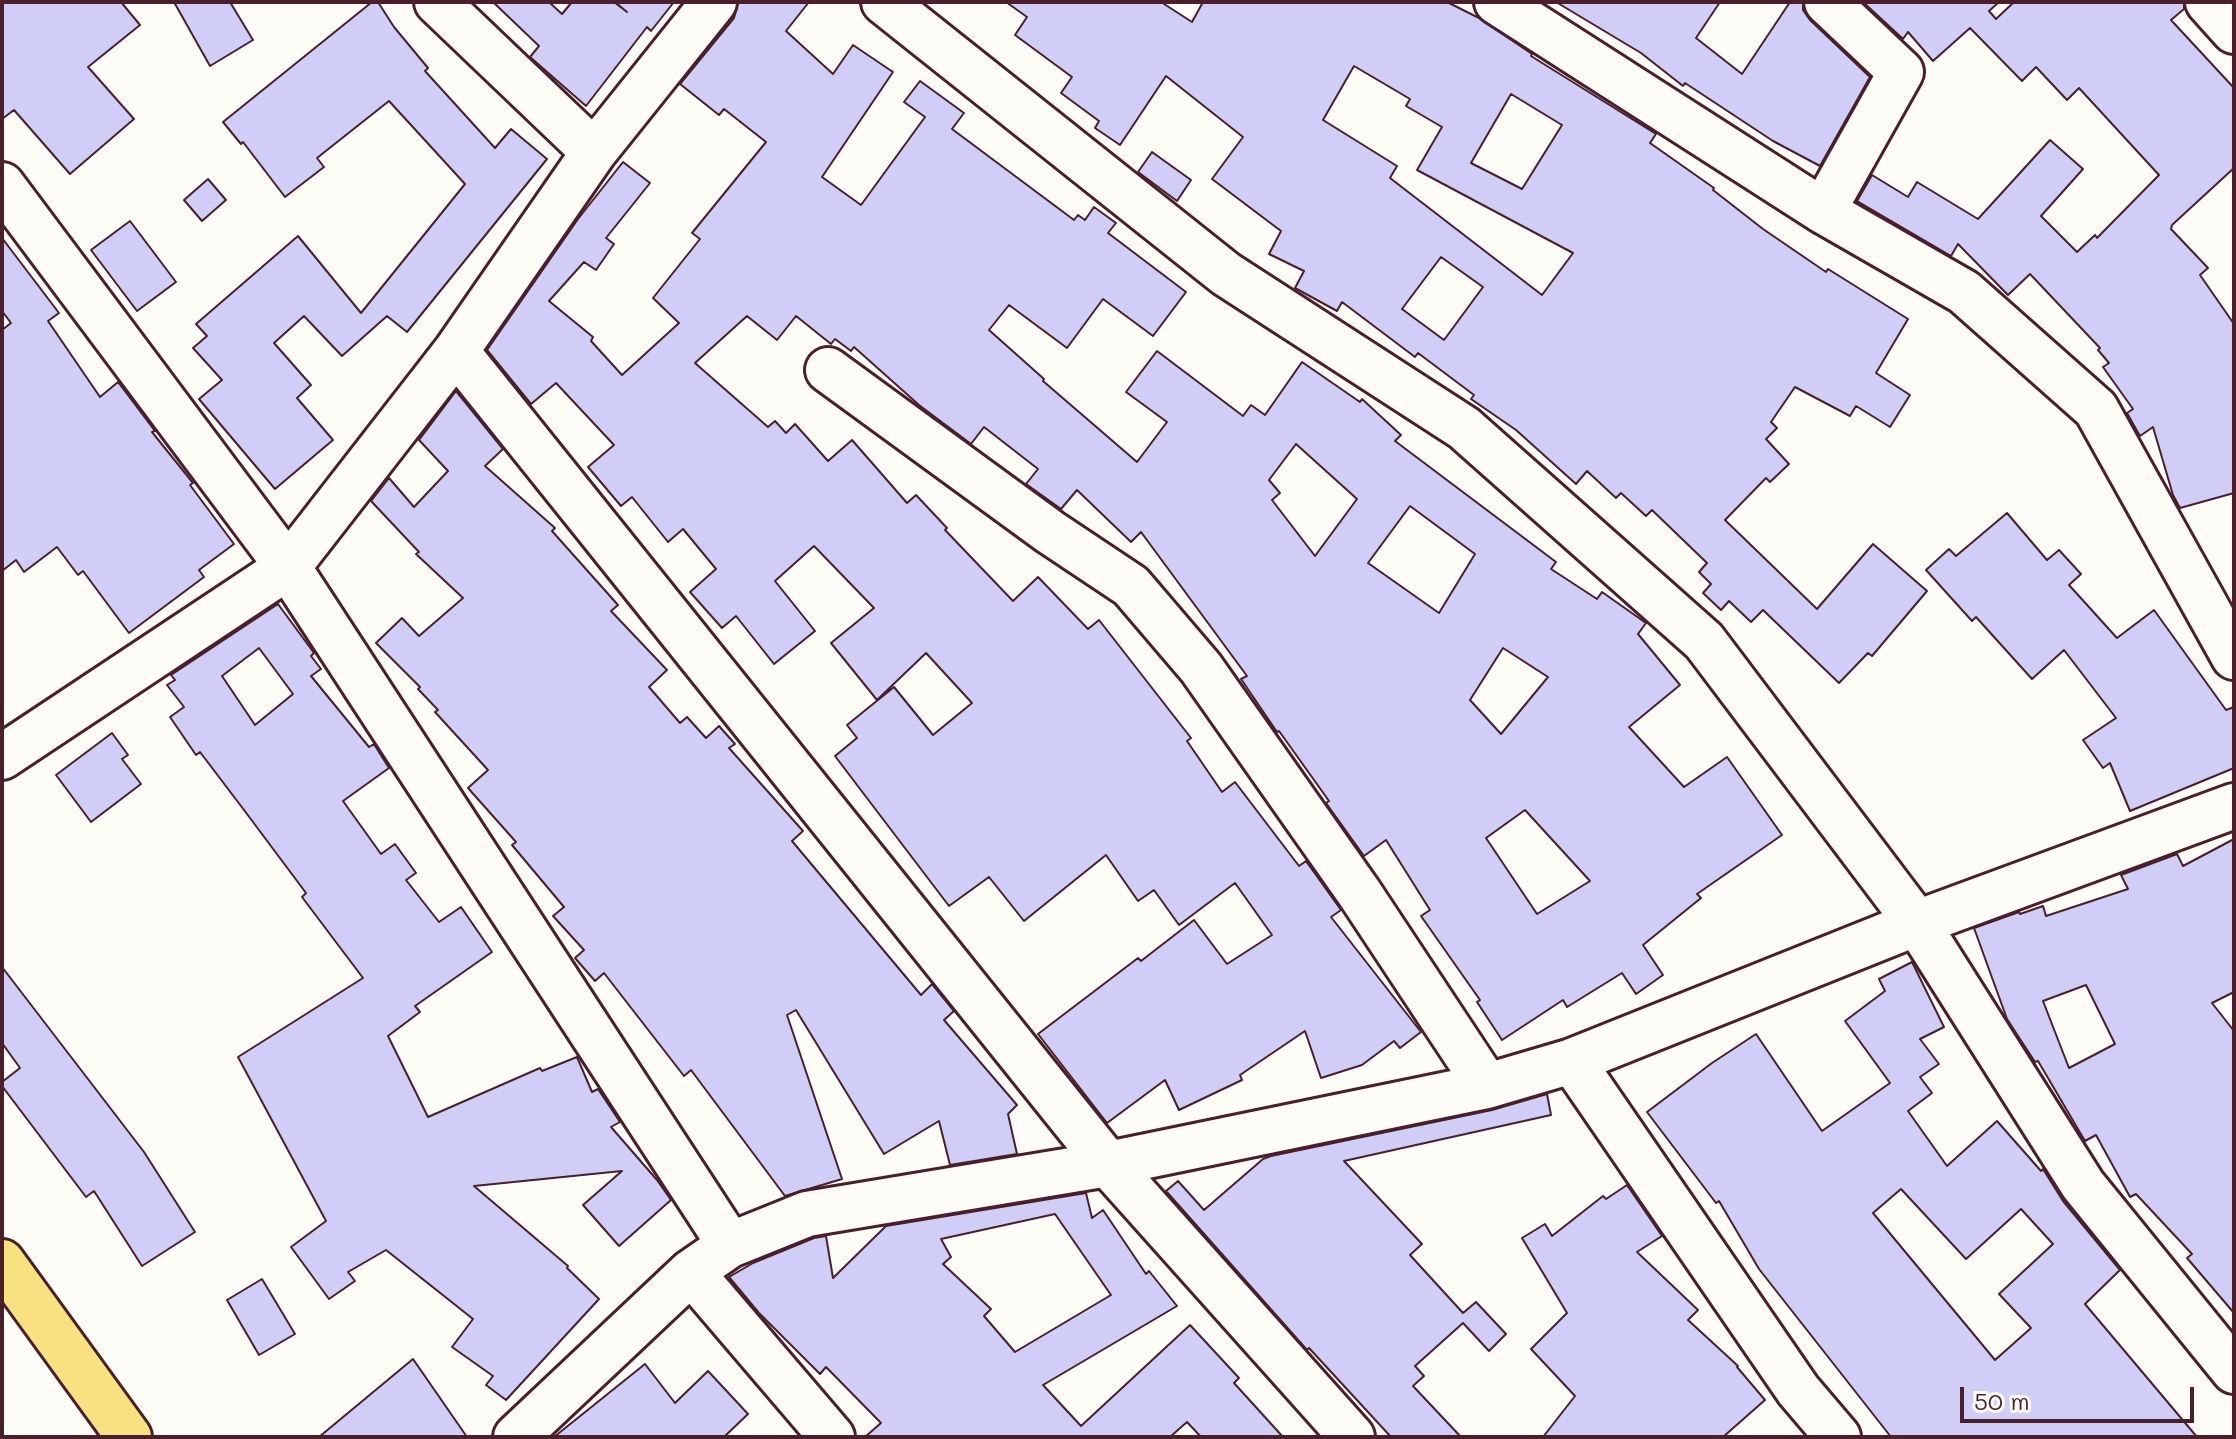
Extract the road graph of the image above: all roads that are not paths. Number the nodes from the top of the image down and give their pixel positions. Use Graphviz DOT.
graph roads {
  1 [pos="437,2"];
  2 [pos="714,2"];
  3 [pos="884,2"];
  4 [pos="1497,2"];
  5 [pos="1827,2"];
  6 [pos="2208,2"];
  7 [pos="2234,31"];
  8 [pos="594,152"];
  9 [pos="2,185"];
  10 [pos="1823,211"];
  11 [pos="456,351"];
  12 [pos="828,370"];
  13 [pos="288,567"];
  14 [pos="2234,657"];
  15 [pos="2,757"];
  16 [pos="2234,806"];
  17 [pos="1917,923"];
  18 [pos="1572,1061"];
  19 [pos="1487,1086"];
  20 [pos="1108,1164"];
  21 [pos="730,1245"];
  22 [pos="2,1262"];
  23 [pos="691,1272"];
  24 [pos="2234,1371"];
  25 [pos="129,1437"];
  26 [pos="516,1437"];
  27 [pos="832,1437"];
  28 [pos="1352,1437"];
  29 [pos="1838,1437"];
  1 -- 8 [label="street"];
  2 -- 8 [label="street"];
  3 -- 17 [label="street"];
  4 -- 10 [label="street"];
  5 -- 10 [label="street"];
  6 -- 7 [label="street"];
  8 -- 11 [label="street"];
  9 -- 13 [label="street"];
  10 -- 14 [label="street"];
  11 -- 13 [label="street"];
  11 -- 20 [label="street"];
  12 -- 19 [label="street"];
  13 -- 15 [label="street"];
  13 -- 21 [label="street"];
  16 -- 17 [label="street"];
  17 -- 18 [label="street"];
  17 -- 24 [label="street"];
  18 -- 19 [label="street"];
  18 -- 29 [label="street"];
  19 -- 20 [label="street"];
  20 -- 21 [label="street"];
  20 -- 28 [label="street"];
  21 -- 23 [label="street"];
  22 -- 25 [label="main road"];
  23 -- 26 [label="street"];
  23 -- 27 [label="street"];
}
